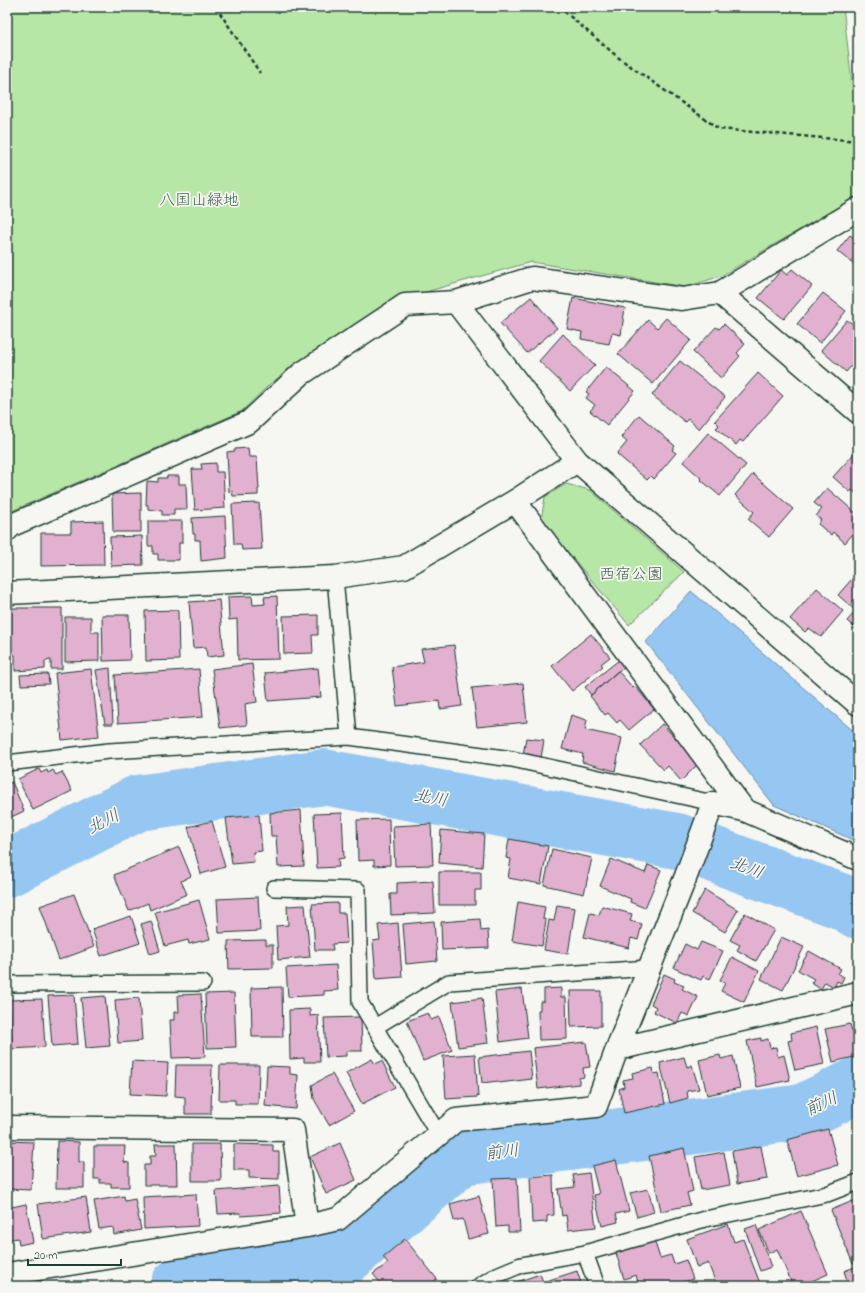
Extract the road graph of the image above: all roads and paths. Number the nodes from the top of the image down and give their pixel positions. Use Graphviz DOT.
graph roads {
  1 [pos="216,7"];
  2 [pos="559,7"];
  3 [pos="260,73"];
  4 [pos="858,141"];
  5 [pos="858,209"];
  6 [pos="720,293"];
  7 [pos="456,302"];
  8 [pos="858,412"];
  9 [pos="578,461"];
  10 [pos="516,501"];
  11 [pos="7,530"];
  12 [pos="335,577"];
  13 [pos="7,592"];
  14 [pos="858,704"];
  15 [pos="349,737"];
  16 [pos="7,763"];
  17 [pos="744,810"];
  18 [pos="710,813"];
  19 [pos="858,859"];
  20 [pos="274,888"];
  21 [pos="649,968"];
  22 [pos="204,983"];
  23 [pos="7,984"];
  24 [pos="858,993"];
  25 [pos="375,1027"];
  26 [pos="617,1049"];
  27 [pos="7,1127"];
  28 [pos="438,1134"];
  29 [pos="858,1182"];
  30 [pos="308,1226"];
  31 [pos="585,1253"];
  32 [pos="7,1274"];
  33 [pos="479,1286"];
  34 [pos="598,1286"];
  1 -- 3 [label="path"];
  2 -- 4 [label="path"];
  5 -- 6 [label="street"];
  6 -- 7 [label="street"];
  6 -- 8 [label="street"];
  7 -- 9 [label="street"];
  7 -- 11 [label="street"];
  9 -- 10 [label="street"];
  9 -- 14 [label="street"];
  10 -- 12 [label="street"];
  10 -- 17 [label="street"];
  12 -- 13 [label="street"];
  12 -- 15 [label="lane"];
  15 -- 16 [label="lane"];
  15 -- 18 [label="lane"];
  17 -- 18 [label="street"];
  17 -- 19 [label="street"];
  18 -- 21 [label="street"];
  20 -- 25 [label="lane"];
  21 -- 25 [label="lane"];
  21 -- 26 [label="street"];
  22 -- 23 [label="lane"];
  24 -- 26 [label="street"];
  25 -- 28 [label="lane"];
  26 -- 28 [label="street"];
  27 -- 30 [label="street"];
  28 -- 30 [label="street"];
  29 -- 31 [label="lane"];
  30 -- 32 [label="street"];
  31 -- 33 [label="lane"];
  31 -- 34 [label="lane"];
}
